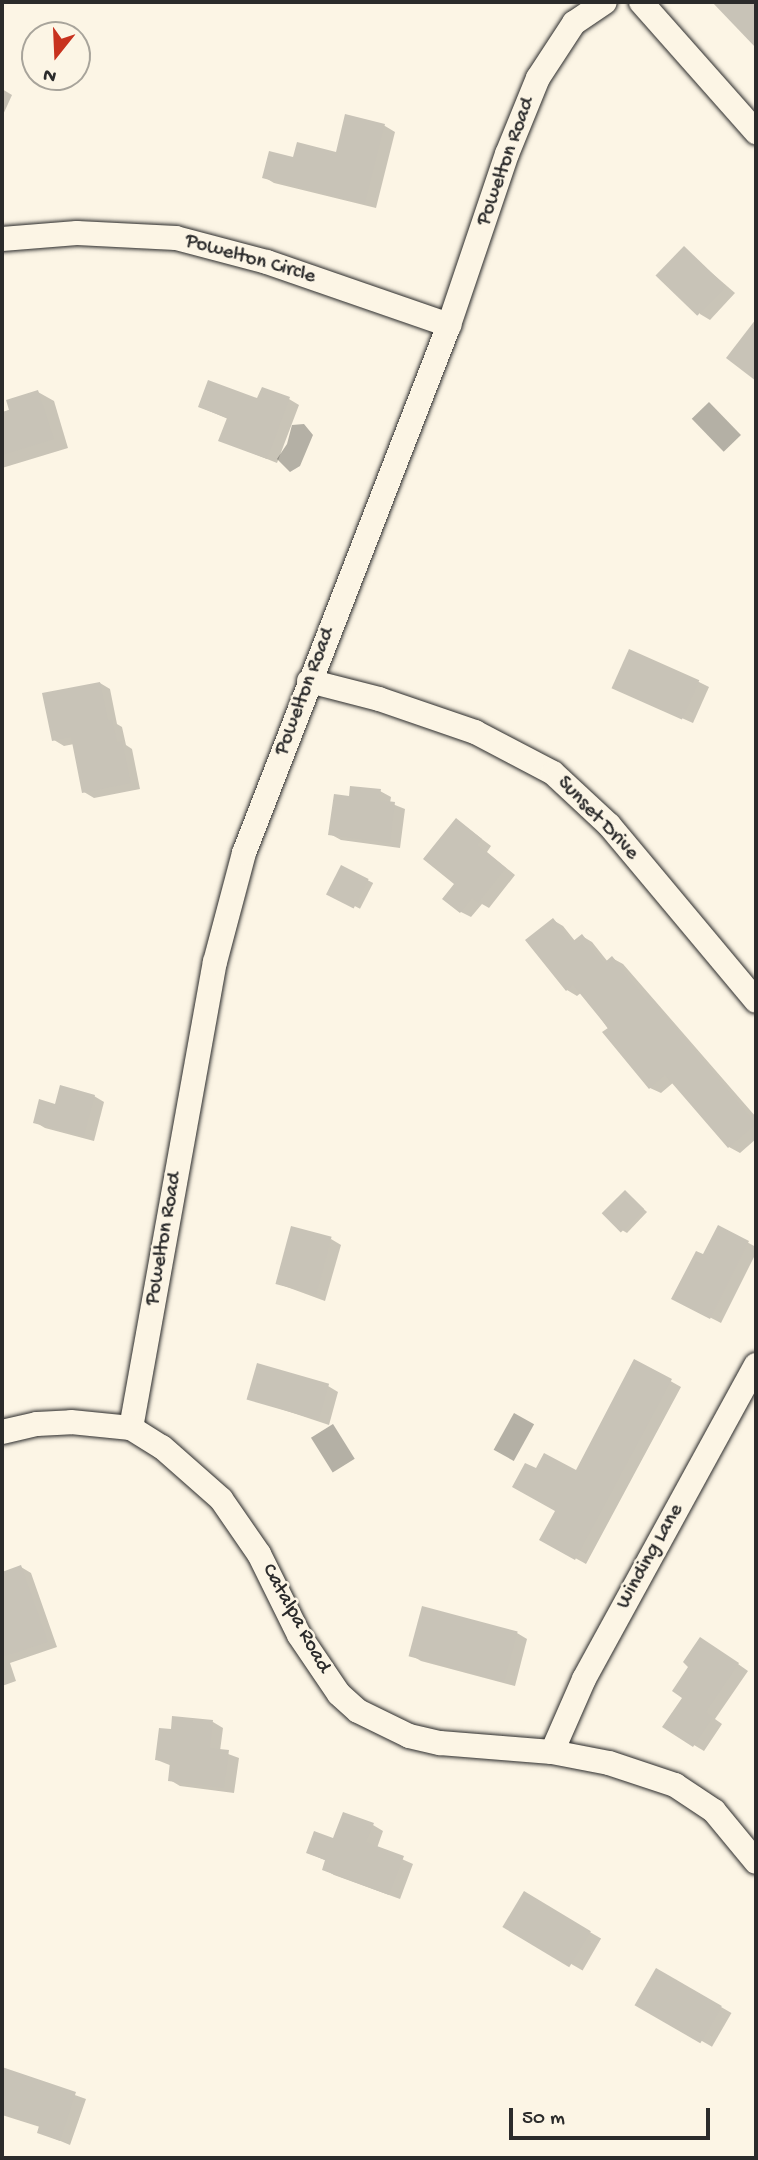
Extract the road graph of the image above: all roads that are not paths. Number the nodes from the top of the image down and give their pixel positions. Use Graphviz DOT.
graph roads {
  1 [pos="605,2"];
  2 [pos="642,2"];
  3 [pos="756,132"];
  4 [pos="2,239"];
  5 [pos="449,325"];
  6 [pos="309,681"];
  7 [pos="756,1001"];
  8 [pos="756,1365"];
  9 [pos="131,1428"];
  10 [pos="2,1432"];
  11 [pos="552,1752"];
  12 [pos="756,1862"];
  1 -- 5 [label="street, Powelton Road"];
  2 -- 3 [label="street"];
  4 -- 5 [label="street, Powelton Circle"];
  5 -- 6 [label="street, Powelton Road"];
  6 -- 7 [label="street, Sunset Drive"];
  6 -- 9 [label="street, Powelton Road"];
  8 -- 11 [label="street, Winding Lane"];
  9 -- 10 [label="street, Catalpa Road"];
  9 -- 11 [label="street, Catalpa Road"];
  11 -- 12 [label="street, Catalpa Road"];
}
